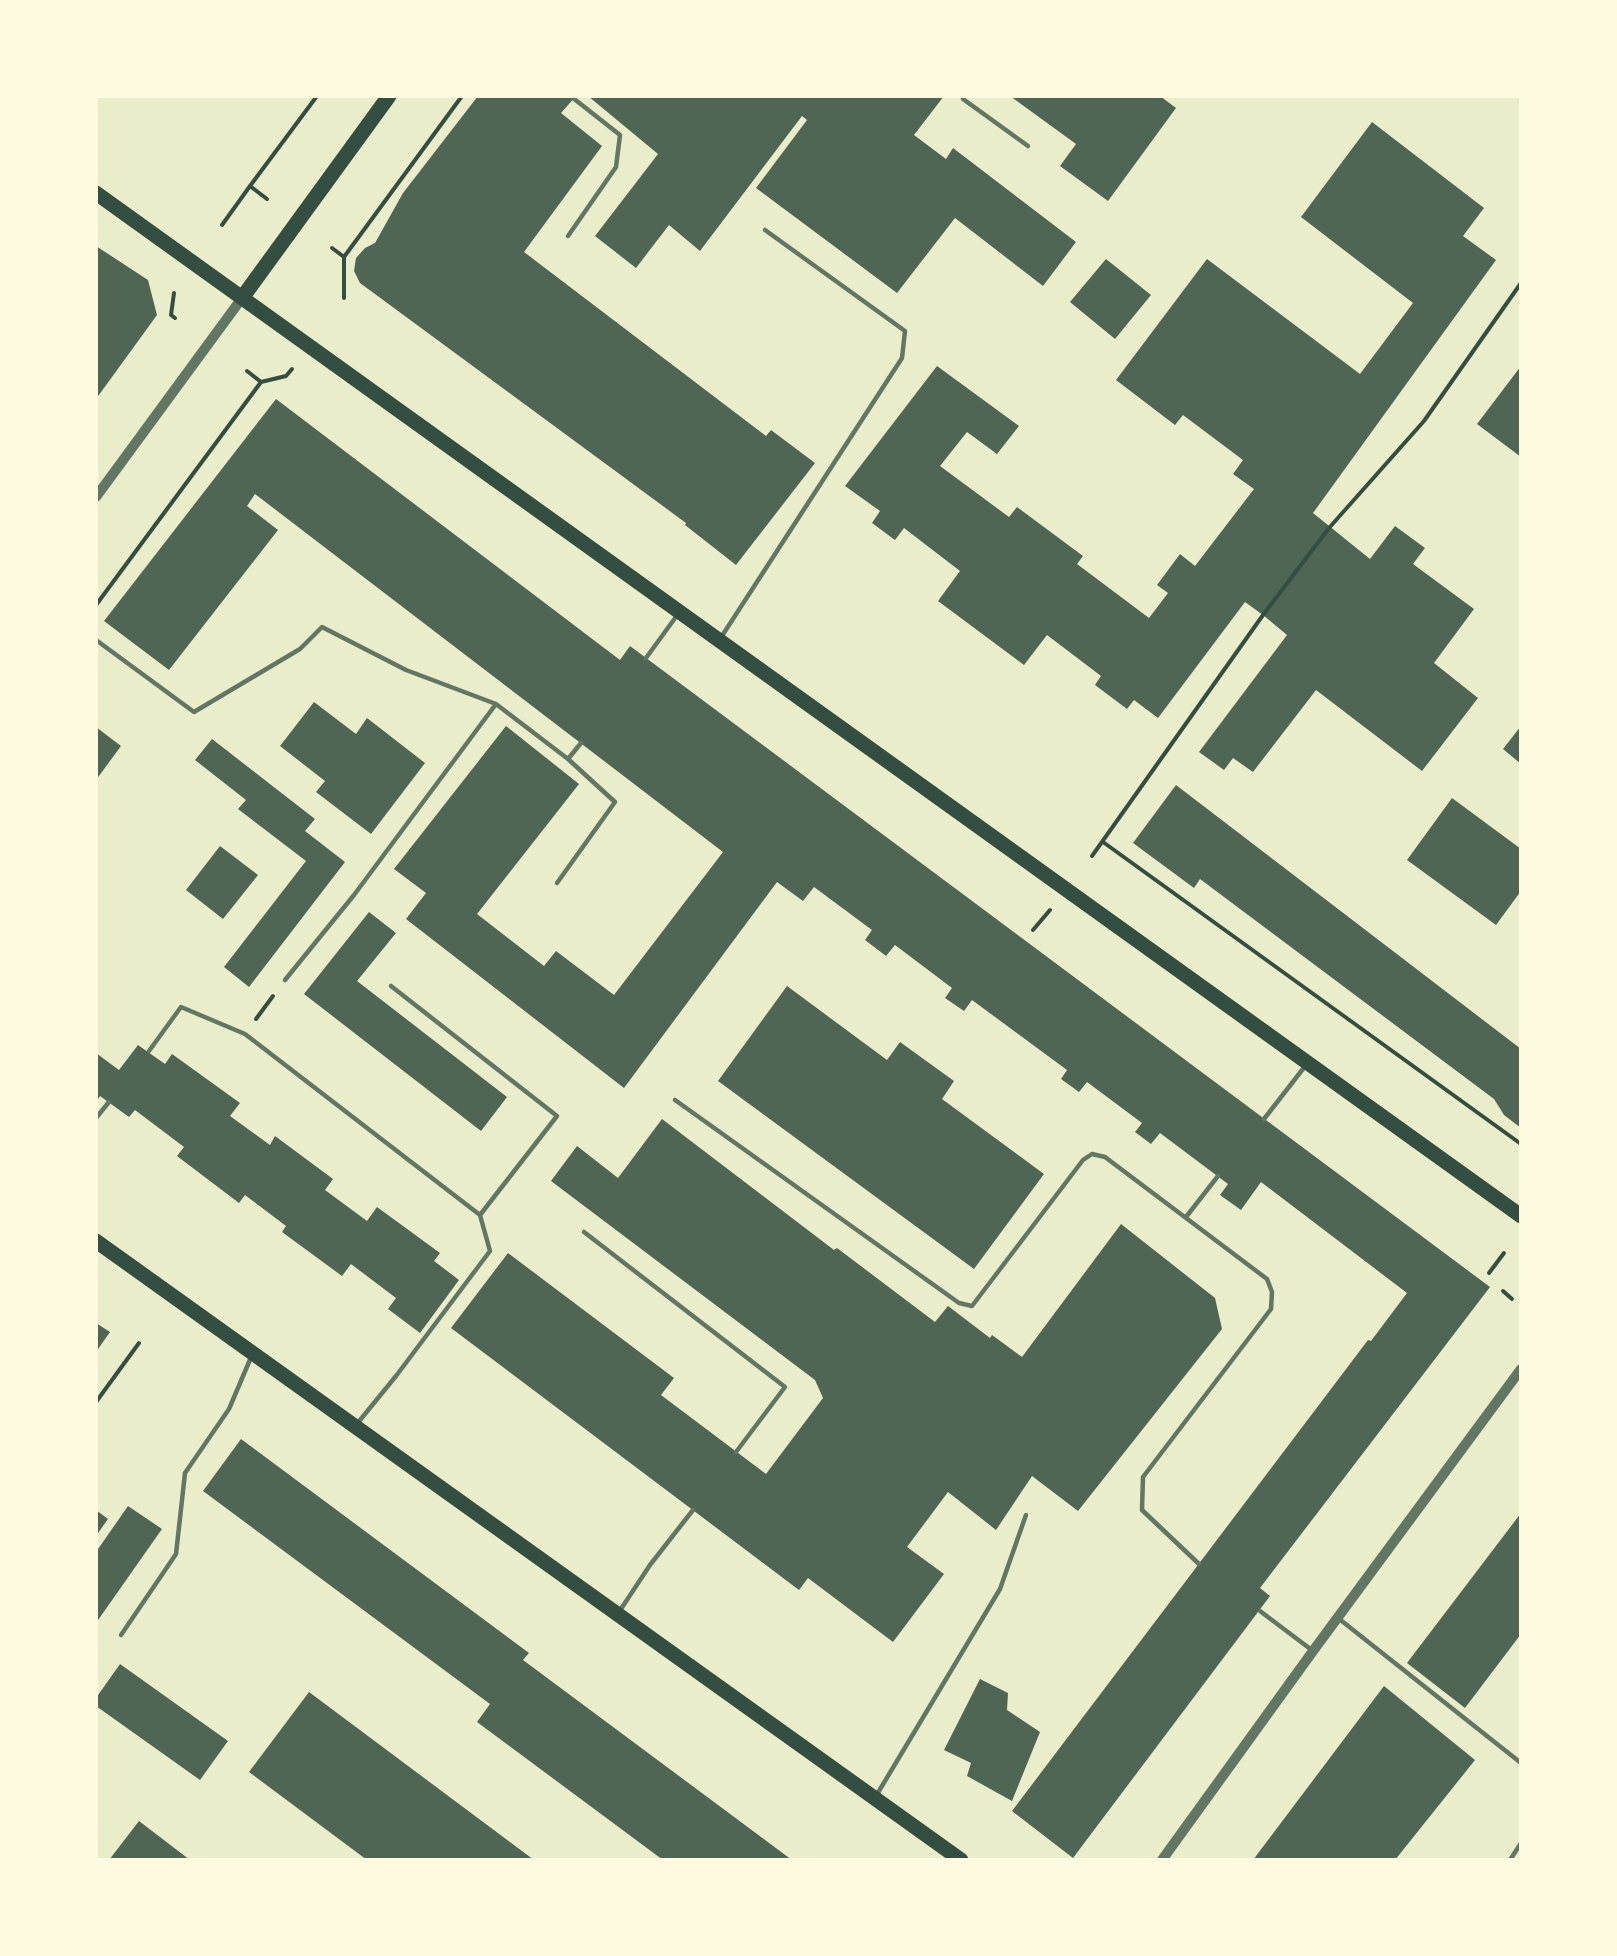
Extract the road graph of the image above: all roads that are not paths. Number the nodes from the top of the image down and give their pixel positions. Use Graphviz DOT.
graph roads {
  1 [pos="389,96"];
  2 [pos="964,96"];
  3 [pos="573,98"];
  4 [pos="1028,146"];
  5 [pos="96,193"];
  6 [pos="765,230"];
  7 [pos="568,236"];
  8 [pos="242,298"];
  9 [pos="96,497"];
  10 [pos="680,612"];
  11 [pos="96,640"];
  12 [pos="719,640"];
  13 [pos="646,658"];
  14 [pos="496,704"];
  15 [pos="581,743"];
  16 [pos="568,759"];
  17 [pos="557,884"];
  18 [pos="285,980"];
  19 [pos="391,986"];
  20 [pos="149,1052"];
  21 [pos="1308,1063"];
  22 [pos="675,1100"];
  23 [pos="109,1102"];
  24 [pos="96,1118"];
  25 [pos="1264,1119"];
  26 [pos="1218,1176"];
  27 [pos="480,1215"];
  28 [pos="1521,1216"];
  29 [pos="1186,1217"];
  30 [pos="584,1232"];
  31 [pos="96,1241"];
  32 [pos="253,1353"];
  33 [pos="1521,1369"];
  34 [pos="355,1426"];
  35 [pos="736,1452"];
  36 [pos="693,1510"];
  37 [pos="1026,1515"];
  38 [pos="1199,1564"];
  39 [pos="1260,1611"];
  40 [pos="618,1614"];
  41 [pos="1338,1618"];
  42 [pos="121,1635"];
  43 [pos="1313,1651"];
  44 [pos="1521,1763"];
  45 [pos="875,1798"];
  46 [pos="1521,1843"];
  47 [pos="961,1860"];
  48 [pos="1162,1860"];
  49 [pos="1510,1860"];
  1 -- 8 [label="main road"];
  2 -- 4 [label="lane"];
  3 -- 7 [label="lane"];
  5 -- 8 [label="main road"];
  6 -- 12 [label="lane"];
  8 -- 9 [label="street"];
  8 -- 10 [label="main road"];
  10 -- 12 [label="main road"];
  10 -- 13 [label="lane"];
  11 -- 14 [label="lane"];
  12 -- 21 [label="main road"];
  14 -- 16 [label="lane"];
  14 -- 18 [label="lane"];
  15 -- 16 [label="lane"];
  16 -- 17 [label="lane"];
  19 -- 27 [label="lane"];
  20 -- 27 [label="lane"];
  21 -- 25 [label="lane"];
  21 -- 28 [label="main road"];
  22 -- 29 [label="lane"];
  23 -- 24 [label="lane"];
  26 -- 29 [label="lane"];
  27 -- 34 [label="lane"];
  29 -- 38 [label="lane"];
  30 -- 35 [label="lane"];
  31 -- 32 [label="main road"];
  32 -- 34 [label="main road"];
  32 -- 42 [label="lane"];
  33 -- 41 [label="street"];
  34 -- 40 [label="main road"];
  36 -- 40 [label="lane"];
  37 -- 45 [label="lane"];
  39 -- 43 [label="lane"];
  40 -- 45 [label="main road"];
  41 -- 43 [label="street"];
  41 -- 44 [label="lane"];
  43 -- 48 [label="street"];
  45 -- 47 [label="main road"];
  46 -- 49 [label="lane"];
}
